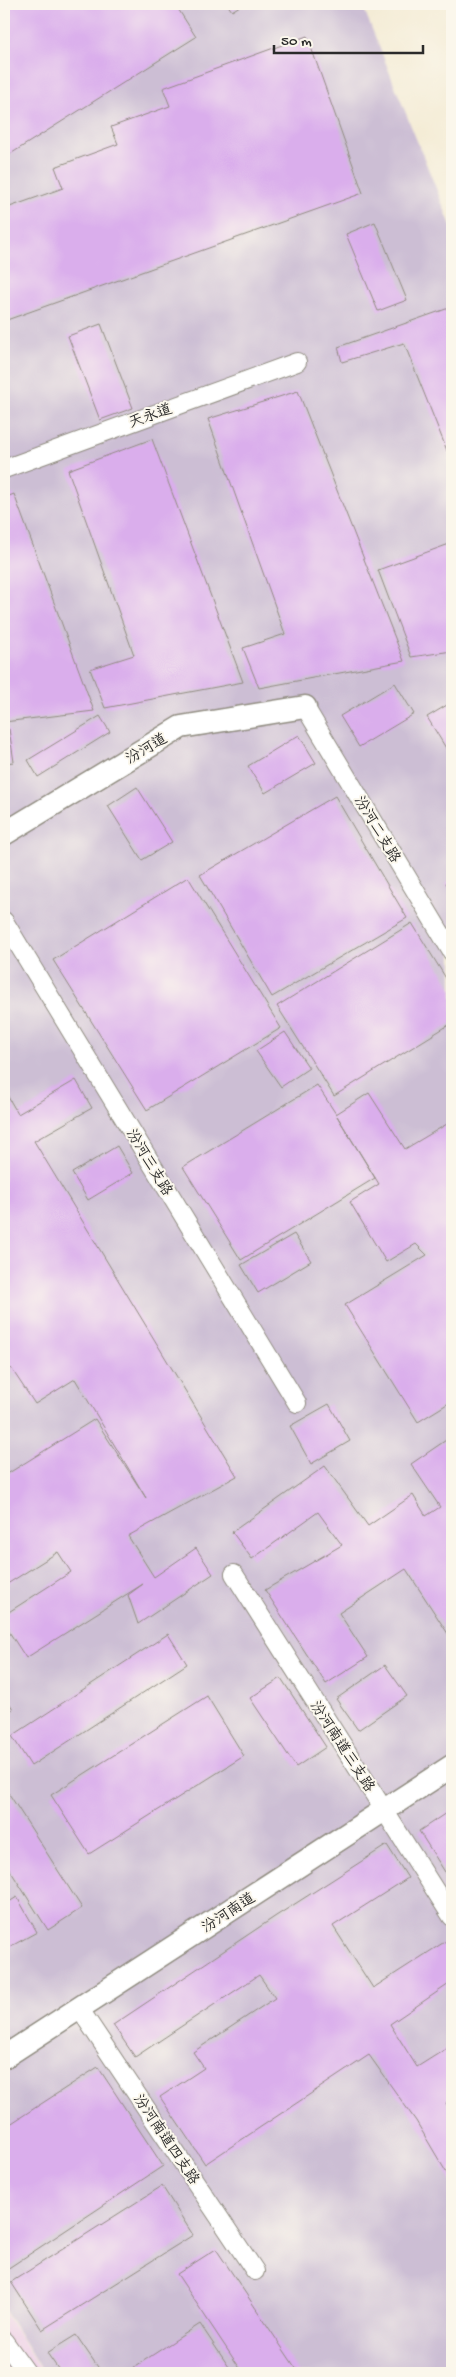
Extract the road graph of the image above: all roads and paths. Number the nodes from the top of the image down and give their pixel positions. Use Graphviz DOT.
graph roads {
  1 [pos="297,362"];
  2 [pos="4,469"];
  3 [pos="305,707"];
  4 [pos="4,834"];
  5 [pos="4,920"];
  6 [pos="452,952"];
  7 [pos="297,1402"];
  8 [pos="234,1574"];
  9 [pos="452,1766"];
  10 [pos="384,1810"];
  11 [pos="452,1917"];
  12 [pos="78,2008"];
  13 [pos="4,2057"];
  14 [pos="255,2271"];
  15 [pos="4,2341"];
  16 [pos="27,2373"];
  1 -- 2 [label="street, 天永道"];
  3 -- 4 [label="street, 汾河道"];
  3 -- 6 [label="street, 汾河二支路"];
  5 -- 7 [label="street, 汾河三支路"];
  8 -- 10 [label="street, 汾河南道三支路"];
  9 -- 10 [label="street, 汾河南道"];
  10 -- 11 [label="street, 汾河南道三支路"];
  10 -- 12 [label="street, 汾河南道"];
  12 -- 13 [label="street, 汾河南道"];
  12 -- 14 [label="street, 汾河南道四支路"];
  15 -- 16 [label="street"];
}
